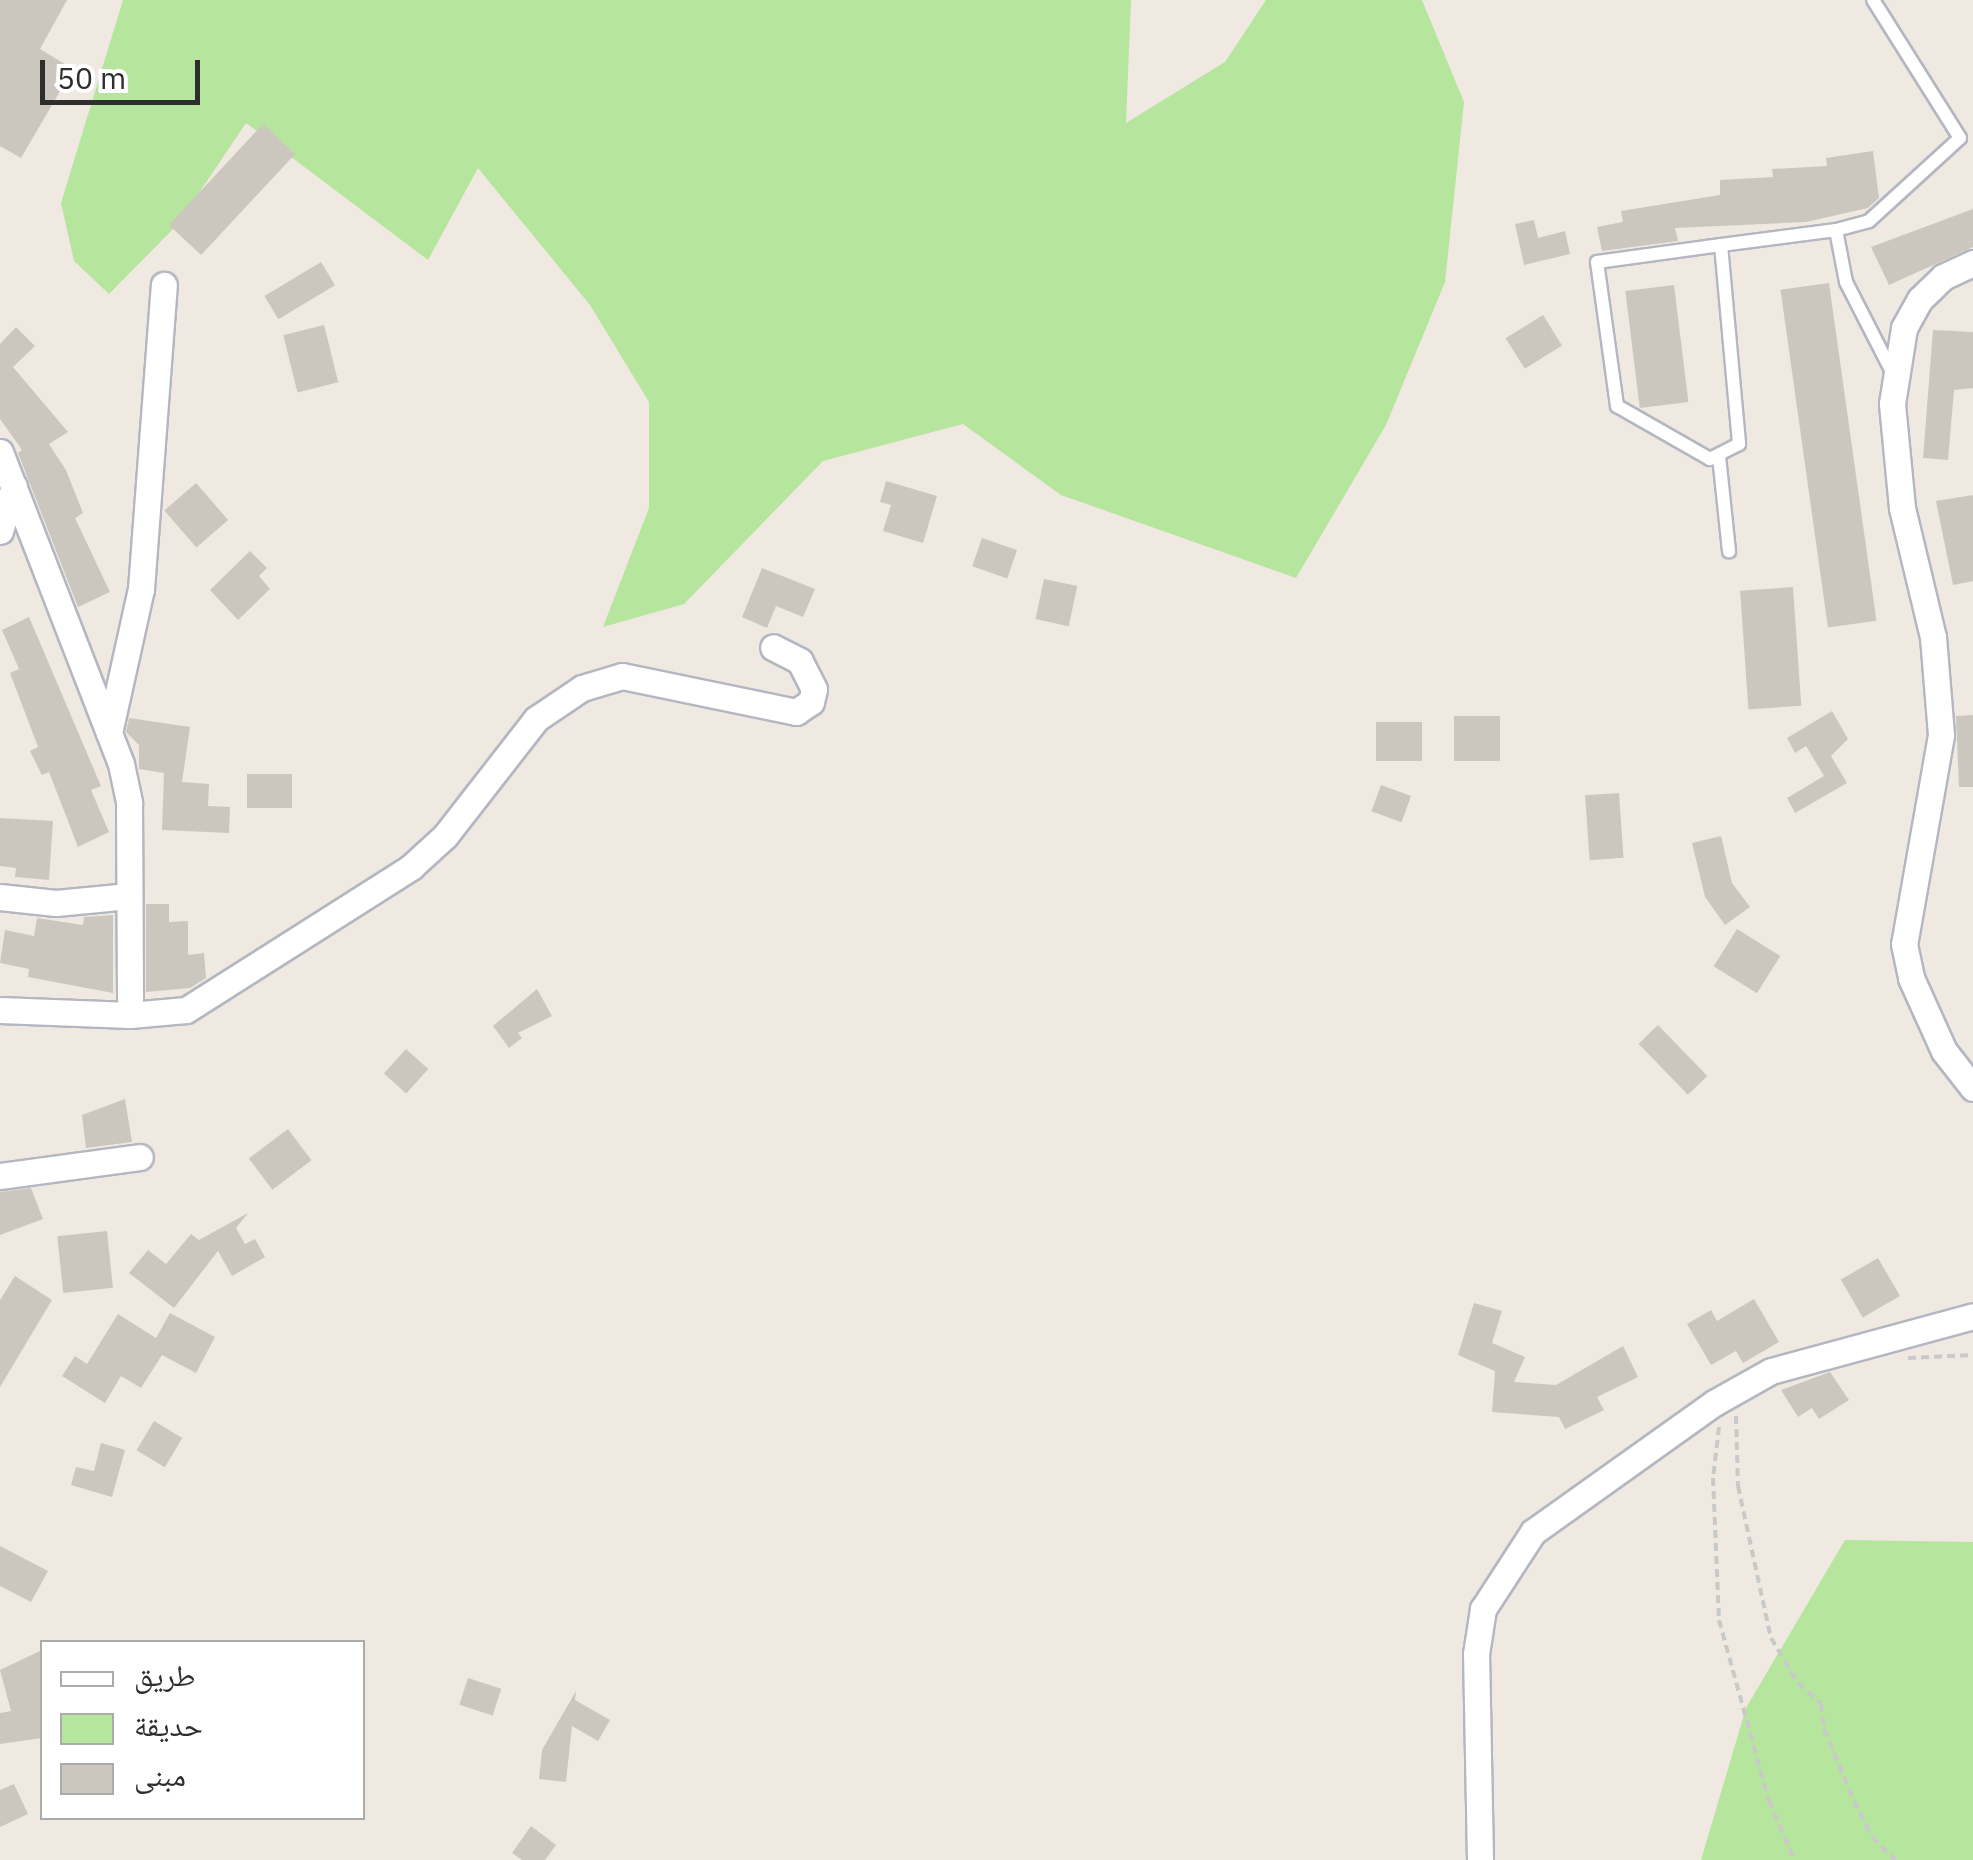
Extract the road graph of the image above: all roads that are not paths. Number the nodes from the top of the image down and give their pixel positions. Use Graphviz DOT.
graph roads {
  1 [pos="1873,0"];
  2 [pos="1836,230"];
  3 [pos="1721,246"];
  4 [pos="1973,263"];
  5 [pos="164,285"];
  6 [pos="1892,372"];
  7 [pos="0,452"];
  8 [pos="1720,456"];
  9 [pos="14,486"];
  10 [pos="0,531"];
  11 [pos="1730,550"];
  12 [pos="773,647"];
  13 [pos="109,733"];
  14 [pos="129,896"];
  15 [pos="0,897"];
  16 [pos="0,1010"];
  17 [pos="130,1015"];
  18 [pos="1973,1088"];
  19 [pos="140,1156"];
  20 [pos="0,1176"];
  21 [pos="1973,1316"];
  22 [pos="1480,1860"];
  1 -- 2 [label="lane"];
  2 -- 3 [label="lane"];
  2 -- 6 [label="lane"];
  3 -- 8 [label="lane"];
  3 -- 8 [label="lane"];
  4 -- 6 [label="street"];
  5 -- 13 [label="street"];
  6 -- 18 [label="street"];
  7 -- 9 [label="street"];
  8 -- 11 [label="lane"];
  9 -- 10 [label="street"];
  9 -- 13 [label="street"];
  12 -- 17 [label="street"];
  13 -- 14 [label="street"];
  14 -- 15 [label="street"];
  14 -- 17 [label="street"];
  16 -- 17 [label="street"];
  19 -- 20 [label="street"];
  21 -- 22 [label="street"];
}
